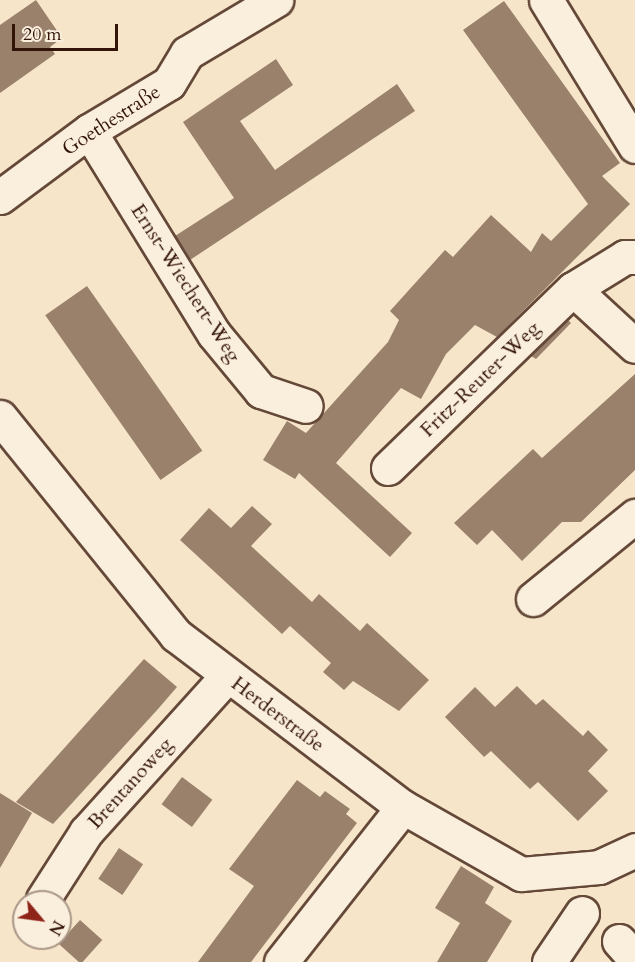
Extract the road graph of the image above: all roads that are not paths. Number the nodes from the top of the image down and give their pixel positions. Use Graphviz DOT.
graph roads {
  1 [pos="276,0"];
  2 [pos="546,0"];
  3 [pos="89,131"];
  4 [pos="635,147"];
  5 [pos="0,197"];
  6 [pos="635,257"];
  7 [pos="573,290"];
  8 [pos="635,346"];
  9 [pos="306,406"];
  10 [pos="0,417"];
  11 [pos="388,468"];
  12 [pos="635,516"];
  13 [pos="532,599"];
  14 [pos="227,675"];
  15 [pos="403,807"];
  16 [pos="635,850"];
  17 [pos="49,890"];
  18 [pos="582,913"];
  19 [pos="281,962"];
  20 [pos="549,962"];
  1 -- 3 [label="street, Goethestraße"];
  2 -- 4 [label="street"];
  3 -- 5 [label="street, Goethestraße"];
  3 -- 9 [label="street, Ernst-Wiechert-Weg"];
  6 -- 7 [label="street, Fritz-Reuter-Weg"];
  7 -- 8 [label="street"];
  7 -- 11 [label="street, Fritz-Reuter-Weg"];
  10 -- 14 [label="street, Herderstraße"];
  12 -- 13 [label="street"];
  14 -- 15 [label="street, Herderstraße"];
  14 -- 17 [label="street, Brentanoweg"];
  15 -- 16 [label="street, Herderstraße"];
  15 -- 19 [label="street"];
  18 -- 20 [label="street"];
}
